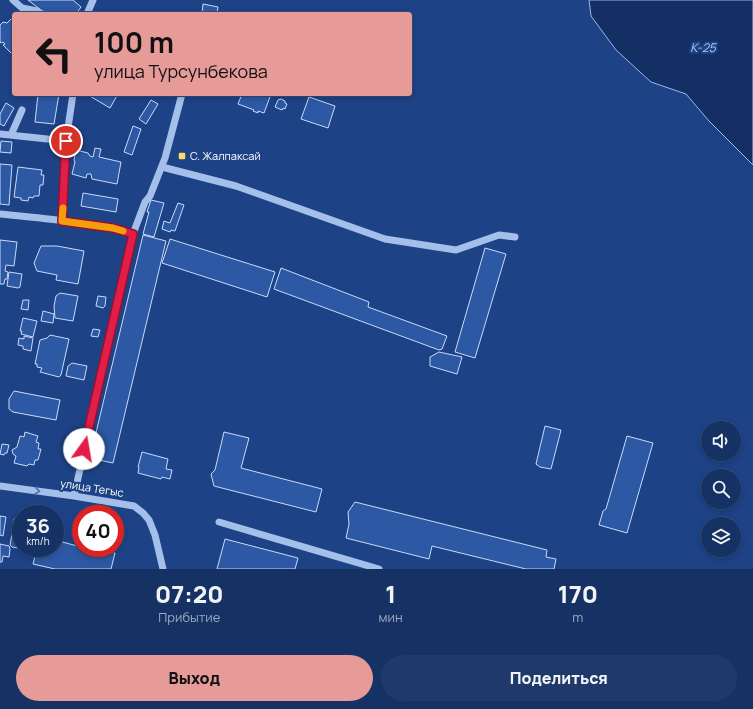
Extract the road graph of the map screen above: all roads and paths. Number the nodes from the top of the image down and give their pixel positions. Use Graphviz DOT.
graph roads {
  1 [pos="13,0"];
  2 [pos="93,0"];
  3 [pos="39,12"];
  4 [pos="88,12"];
  5 [pos="73,96"];
  6 [pos="182,96"];
  7 [pos="22,110"];
  8 [pos="0,134"];
  9 [pos="11,135"];
  10 [pos="66,141"];
  11 [pos="162,166"];
  12 [pos="0,214"];
  13 [pos="62,221"];
  14 [pos="133,234"];
  15 [pos="515,237"];
  16 [pos="0,486"];
  17 [pos="74,496"];
  18 [pos="219,522"];
  19 [pos="163,569"];
  20 [pos="379,569"];
  1 -- 3 [label="street"];
  2 -- 4 [label="street"];
  5 -- 10 [label="street"];
  6 -- 11 [label="street"];
  7 -- 9 [label="street"];
  8 -- 9 [label="street"];
  9 -- 10 [label="street"];
  10 -- 13 [label="street"];
  11 -- 14 [label="street"];
  11 -- 15 [label="street"];
  12 -- 13 [label="street"];
  13 -- 14 [label="street"];
  14 -- 17 [label="street"];
  16 -- 17 [label="street, улица Тегыс, one-way"];
  17 -- 19 [label="street, улица Тегыс"];
  18 -- 20 [label="street"];
}
